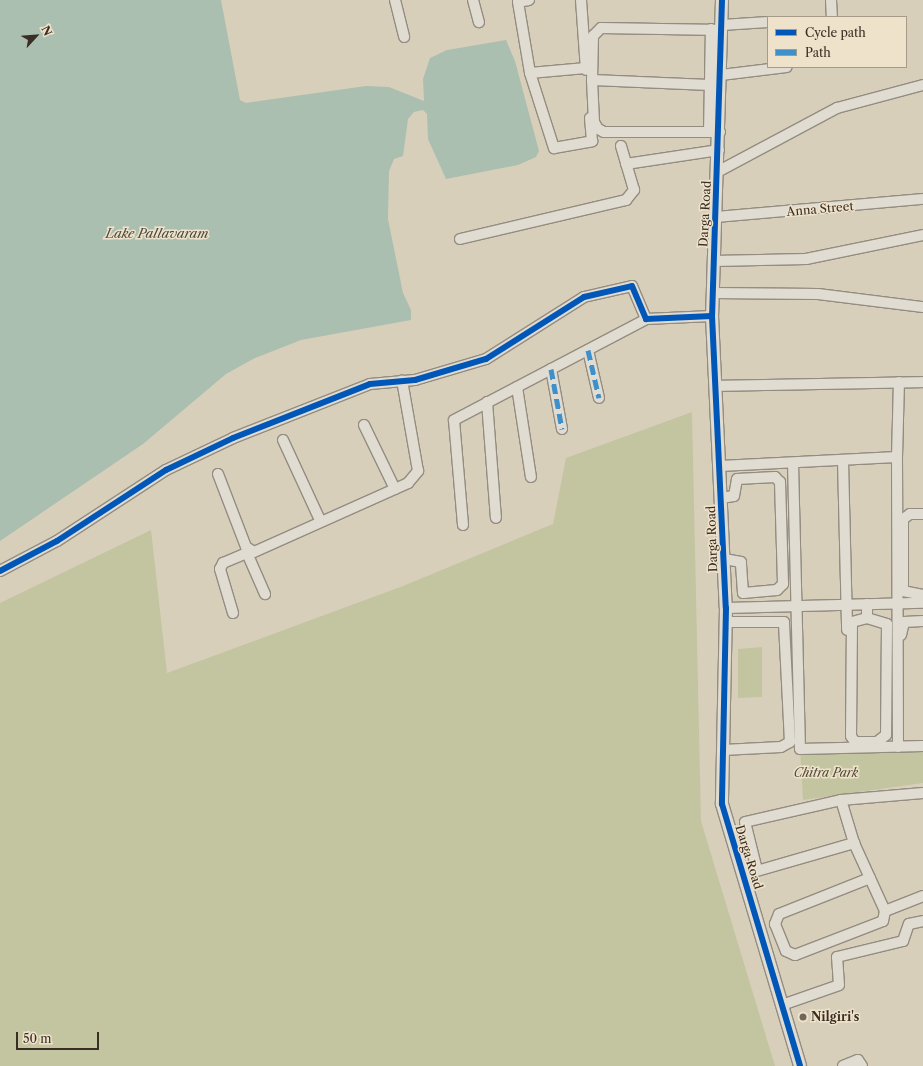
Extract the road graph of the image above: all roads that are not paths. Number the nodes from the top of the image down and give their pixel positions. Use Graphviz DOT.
graph roads {
  1 [pos="395,0"];
  2 [pos="473,0"];
  3 [pos="529,0"];
  4 [pos="581,0"];
  5 [pos="722,0"];
  6 [pos="830,0"];
  7 [pos="832,16"];
  8 [pos="479,22"];
  9 [pos="767,22"];
  10 [pos="718,28"];
  11 [pos="404,37"];
  12 [pos="586,68"];
  13 [pos="779,68"];
  14 [pos="530,73"];
  15 [pos="721,75"];
  16 [pos="592,80"];
  17 [pos="710,85"];
  18 [pos="923,85"];
  19 [pos="714,132"];
  20 [pos="621,146"];
  21 [pos="719,150"];
  22 [pos="626,164"];
  23 [pos="719,171"];
  24 [pos="923,199"];
  25 [pos="716,218"];
  26 [pos="923,235"];
  27 [pos="460,239"];
  28 [pos="714,261"];
  29 [pos="713,293"];
  30 [pos="923,307"];
  31 [pos="712,316"];
  32 [pos="646,319"];
  33 [pos="588,350"];
  34 [pos="551,369"];
  35 [pos="402,380"];
  36 [pos="898,382"];
  37 [pos="923,382"];
  38 [pos="716,386"];
  39 [pos="517,387"];
  40 [pos="599,398"];
  41 [pos="487,402"];
  42 [pos="364,425"];
  43 [pos="562,429"];
  44 [pos="283,440"];
  45 [pos="896,458"];
  46 [pos="844,461"];
  47 [pos="793,463"];
  48 [pos="720,466"];
  49 [pos="218,474"];
  50 [pos="531,477"];
  51 [pos="395,489"];
  52 [pos="721,498"];
  53 [pos="923,514"];
  54 [pos="496,518"];
  55 [pos="320,520"];
  56 [pos="463,525"];
  57 [pos="249,552"];
  58 [pos="724,559"];
  59 [pos="0,571"];
  60 [pos="266,594"];
  61 [pos="921,599"];
  62 [pos="895,603"];
  63 [pos="867,604"];
  64 [pos="846,605"];
  65 [pos="796,606"];
  66 [pos="726,608"];
  67 [pos="233,613"];
  68 [pos="867,618"];
  69 [pos="920,620"];
  70 [pos="726,622"];
  71 [pos="923,744"];
  72 [pos="898,747"];
  73 [pos="849,748"];
  74 [pos="723,750"];
  75 [pos="923,793"];
  76 [pos="841,800"];
  77 [pos="854,843"];
  78 [pos="757,870"];
  79 [pos="743,875"];
  80 [pos="870,878"];
  81 [pos="923,896"];
  82 [pos="885,911"];
  83 [pos="923,921"];
  84 [pos="782,1005"];
  85 [pos="800,1066"];
  86 [pos="843,1066"];
  87 [pos="862,1066"];
  1 -- 11 [label="street"];
  2 -- 8 [label="street"];
  3 -- 14 [label="street"];
  4 -- 12 [label="street"];
  5 -- 10 [label="street, Darga Road"];
  6 -- 7 [label="street"];
  9 -- 10 [label="street"];
  10 -- 15 [label="street, Darga Road"];
  10 -- 16 [label="street"];
  10 -- 17 [label="street"];
  12 -- 14 [label="street"];
  12 -- 14 [label="street"];
  13 -- 15 [label="street"];
  15 -- 19 [label="street, Darga Road"];
  16 -- 17 [label="street"];
  16 -- 19 [label="street"];
  17 -- 19 [label="street"];
  18 -- 23 [label="street"];
  19 -- 21 [label="street, Darga Road"];
  20 -- 22 [label="street"];
  21 -- 22 [label="street"];
  21 -- 23 [label="street, Darga Road"];
  22 -- 27 [label="street"];
  23 -- 25 [label="street, Darga Road"];
  24 -- 25 [label="street, Anna Street"];
  25 -- 28 [label="street, Darga Road"];
  26 -- 28 [label="street"];
  28 -- 29 [label="street, Darga Road"];
  29 -- 30 [label="street"];
  29 -- 31 [label="street, Darga Road"];
  31 -- 32 [label="street"];
  31 -- 38 [label="street, Darga Road"];
  32 -- 33 [label="street"];
  32 -- 35 [label="street"];
  33 -- 34 [label="street"];
  33 -- 40 [label="street"];
  34 -- 39 [label="street"];
  34 -- 43 [label="street"];
  35 -- 51 [label="street"];
  35 -- 59 [label="street"];
  36 -- 37 [label="street"];
  36 -- 38 [label="street"];
  36 -- 45 [label="street"];
  38 -- 48 [label="street, Darga Road"];
  39 -- 41 [label="street"];
  39 -- 50 [label="street"];
  41 -- 54 [label="street"];
  41 -- 56 [label="street"];
  42 -- 51 [label="street"];
  44 -- 55 [label="street"];
  45 -- 46 [label="street"];
  45 -- 62 [label="street"];
  46 -- 47 [label="street"];
  46 -- 64 [label="street"];
  47 -- 48 [label="street"];
  47 -- 65 [label="street"];
  48 -- 52 [label="street, Darga Road"];
  49 -- 57 [label="street"];
  51 -- 55 [label="street"];
  52 -- 58 [label="street, Darga Road"];
  52 -- 58 [label="street"];
  53 -- 61 [label="street"];
  55 -- 57 [label="street"];
  57 -- 60 [label="street"];
  57 -- 67 [label="street"];
  58 -- 66 [label="street, Darga Road"];
  61 -- 62 [label="street"];
  61 -- 69 [label="street"];
  62 -- 63 [label="street"];
  62 -- 72 [label="street"];
  63 -- 64 [label="street"];
  63 -- 68 [label="street"];
  64 -- 65 [label="street"];
  64 -- 73 [label="street"];
  65 -- 66 [label="street"];
  65 -- 73 [label="street"];
  66 -- 70 [label="street, Darga Road"];
  68 -- 68 [label="street"];
  69 -- 71 [label="street"];
  70 -- 74 [label="street, Darga Road"];
  70 -- 74 [label="street"];
  71 -- 72 [label="street"];
  72 -- 73 [label="street"];
  74 -- 79 [label="street, Darga Road"];
  75 -- 76 [label="street"];
  76 -- 77 [label="street"];
  76 -- 78 [label="street"];
  77 -- 78 [label="street"];
  77 -- 80 [label="street"];
  78 -- 79 [label="street"];
  79 -- 84 [label="street, Darga Road"];
  80 -- 82 [label="street"];
  80 -- 82 [label="street"];
  81 -- 82 [label="street"];
  83 -- 84 [label="street"];
  84 -- 85 [label="street, Darga Road"];
  86 -- 87 [label="street"];
}
